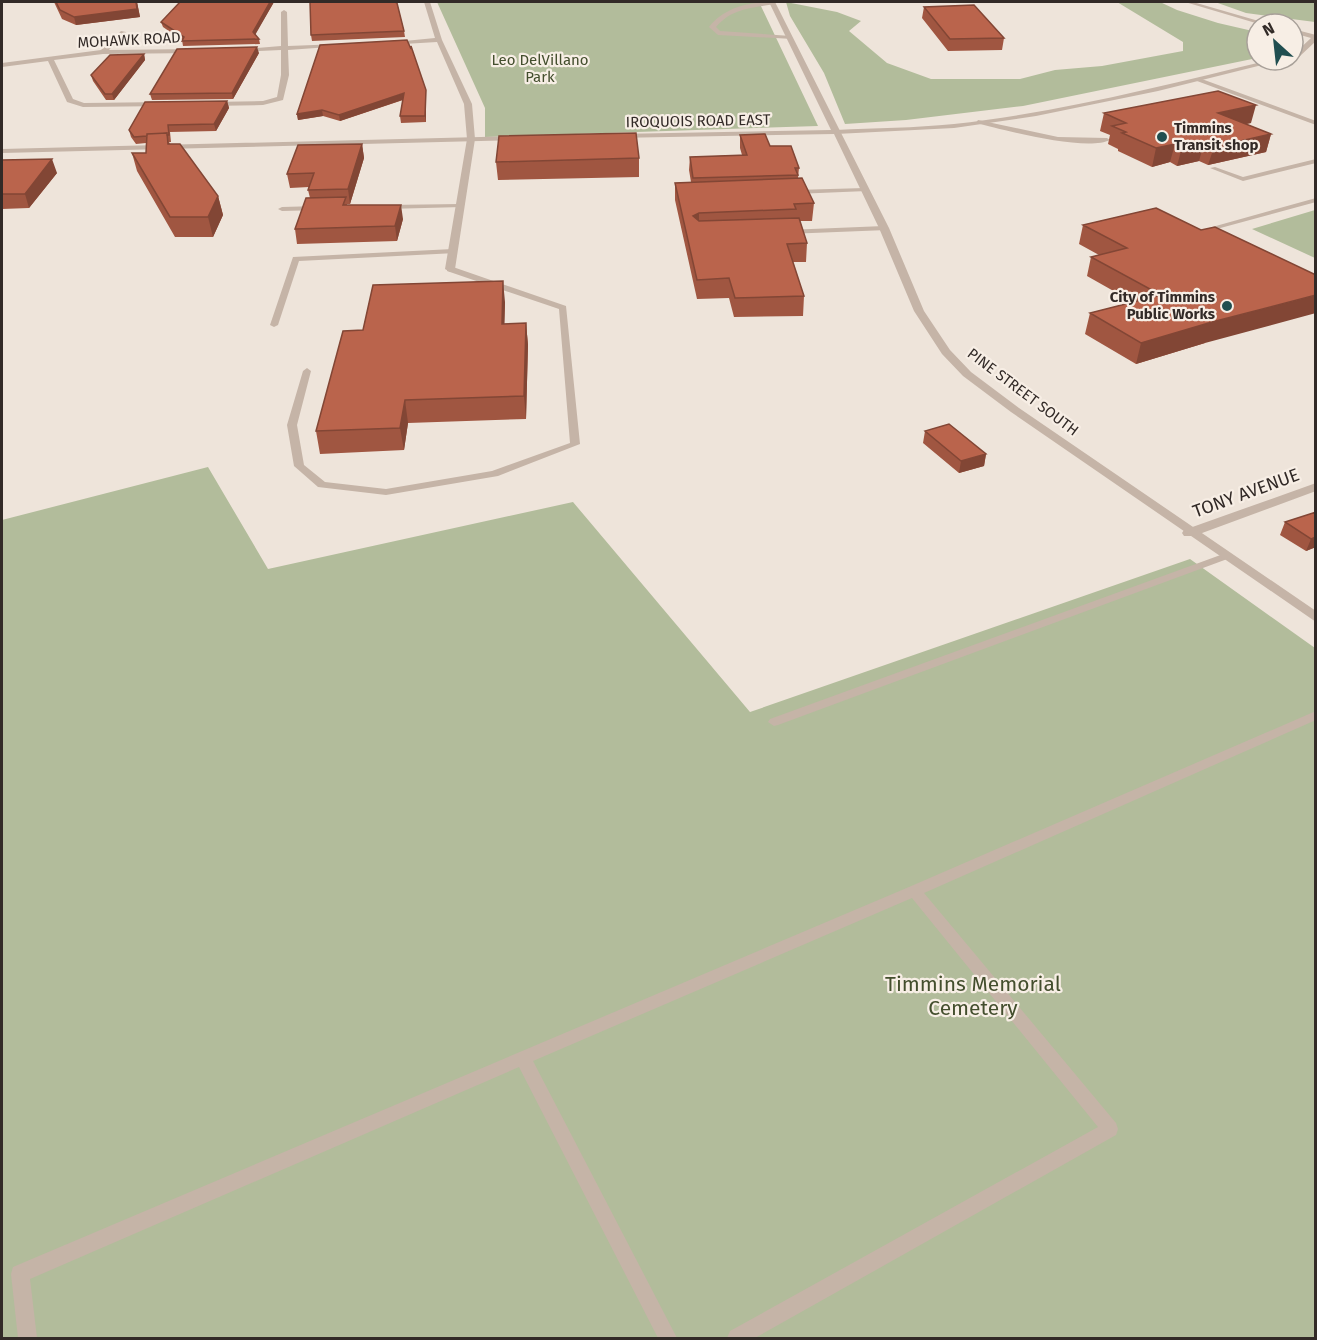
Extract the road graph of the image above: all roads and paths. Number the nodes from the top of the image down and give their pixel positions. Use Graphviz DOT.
graph roads {
  1 [pos="427,2"];
  2 [pos="773,2"];
  3 [pos="1188,2"];
  4 [pos="285,12"];
  5 [pos="1245,18"];
  6 [pos="123,32"];
  7 [pos="1316,37"];
  8 [pos="791,38"];
  9 [pos="438,40"];
  10 [pos="379,43"];
  11 [pos="344,45"];
  12 [pos="285,48"];
  13 [pos="1305,48"];
  14 [pos="206,50"];
  15 [pos="229,50"];
  16 [pos="103,52"];
  17 [pos="50,59"];
  18 [pos="2,65"];
  19 [pos="1245,68"];
  20 [pos="1199,80"];
  21 [pos="180,104"];
  22 [pos="203,104"];
  23 [pos="978,122"];
  24 [pos="1316,123"];
  25 [pos="836,132"];
  26 [pos="612,136"];
  27 [pos="530,138"];
  28 [pos="471,139"];
  29 [pos="1107,140"];
  30 [pos="2,151"];
  31 [pos="1316,161"];
  32 [pos="1213,168"];
  33 [pos="865,190"];
  34 [pos="785,192"];
  35 [pos="1316,200"];
  36 [pos="460,206"];
  37 [pos="377,207"];
  38 [pos="330,208"];
  39 [pos="282,209"];
  40 [pos="884,228"];
  41 [pos="1202,231"];
  42 [pos="780,232"];
  43 [pos="453,251"];
  44 [pos="450,269"];
  45 [pos="274,325"];
  46 [pos="307,371"];
  47 [pos="1316,487"];
  48 [pos="1189,533"];
  49 [pos="1226,556"];
  50 [pos="1316,618"];
  51 [pos="1316,715"];
  52 [pos="774,722"];
  53 [pos="914,891"];
  54 [pos="522,1058"];
  55 [pos="27,1338"];
  56 [pos="668,1338"];
  57 [pos="737,1338"];
  1 -- 9 [label="street"];
  2 -- 8 [label="street, PINE STREET SOUTH"];
  2 -- 8 [label="street"];
  3 -- 5 [label="street"];
  4 -- 12 [label="street"];
  6 -- 16 [label="street"];
  7 -- 13 [label="street"];
  8 -- 25 [label="street, PINE STREET SOUTH"];
  9 -- 10 [label="street"];
  9 -- 28 [label="street"];
  11 -- 12 [label="street"];
  12 -- 15 [label="street"];
  12 -- 22 [label="street"];
  14 -- 16 [label="street, MOHAWK ROAD"];
  16 -- 17 [label="street, MOHAWK ROAD"];
  17 -- 18 [label="street, MOHAWK ROAD"];
  17 -- 21 [label="street"];
  19 -- 20 [label="street, IROQUOIS ROAD EAST"];
  20 -- 23 [label="street, IROQUOIS ROAD EAST"];
  20 -- 24 [label="lane"];
  23 -- 25 [label="street, IROQUOIS ROAD EAST"];
  23 -- 29 [label="lane"];
  25 -- 26 [label="street, IROQUOIS ROAD EAST"];
  25 -- 33 [label="street, PINE STREET SOUTH"];
  27 -- 28 [label="street"];
  28 -- 30 [label="street"];
  28 -- 36 [label="street"];
  31 -- 32 [label="lane"];
  33 -- 34 [label="lane"];
  33 -- 40 [label="street, PINE STREET SOUTH"];
  35 -- 41 [label="lane"];
  36 -- 37 [label="lane"];
  36 -- 43 [label="street"];
  38 -- 39 [label="lane"];
  40 -- 42 [label="lane"];
  40 -- 48 [label="street, PINE STREET SOUTH"];
  43 -- 44 [label="street"];
  43 -- 45 [label="lane"];
  44 -- 46 [label="lane"];
  47 -- 48 [label="street, TONY AVENUE"];
  48 -- 49 [label="street, PINE STREET SOUTH"];
  49 -- 50 [label="street, PINE STREET SOUTH"];
  49 -- 52 [label="lane"];
  51 -- 53 [label="lane"];
  53 -- 54 [label="lane"];
  53 -- 57 [label="lane"];
  54 -- 55 [label="lane"];
  54 -- 56 [label="lane"];
}
